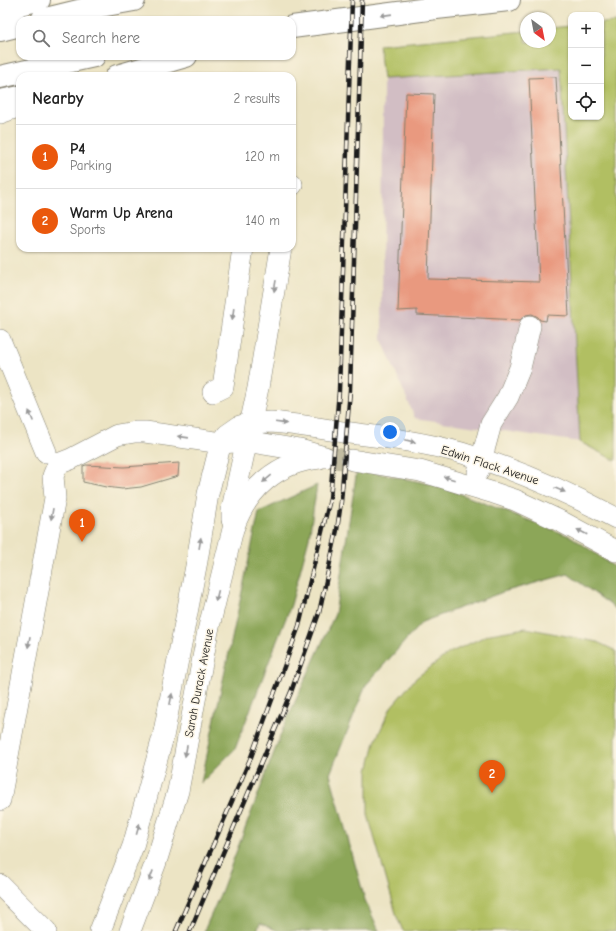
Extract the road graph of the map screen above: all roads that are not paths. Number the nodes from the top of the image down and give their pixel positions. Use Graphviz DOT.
graph roads {
  1 [pos="39,0"];
  2 [pos="134,0"];
  3 [pos="509,0"];
  4 [pos="0,8"];
  5 [pos="58,16"];
  6 [pos="16,26"];
  7 [pos="296,26"];
  8 [pos="0,30"];
  9 [pos="76,60"];
  10 [pos="172,60"];
  11 [pos="22,72"];
  12 [pos="131,72"];
  13 [pos="16,73"];
  14 [pos="0,77"];
  15 [pos="16,98"];
  16 [pos="0,101"];
  17 [pos="16,107"];
  18 [pos="0,113"];
  19 [pos="242,252"];
  20 [pos="280,252"];
  21 [pos="530,326"];
  22 [pos="0,340"];
  23 [pos="213,392"];
  24 [pos="248,432"];
  25 [pos="222,443"];
  26 [pos="46,452"];
  27 [pos="352,460"];
  28 [pos="482,460"];
  29 [pos="474,486"];
  30 [pos="616,518"];
  31 [pos="233,529"];
  32 [pos="616,551"];
  33 [pos="0,800"];
  34 [pos="0,886"];
  35 [pos="46,931"];
  36 [pos="100,931"];
  37 [pos="130,931"];
  1 -- 4 [label="highway"];
  2 -- 5 [label="highway"];
  3 -- 7 [label="highway, one-way"];
  6 -- 8 [label="highway"];
  9 -- 11 [label="highway"];
  10 -- 12 [label="highway"];
  13 -- 14 [label="highway"];
  15 -- 16 [label="highway"];
  17 -- 18 [label="street"];
  19 -- 23 [label="street, one-way"];
  20 -- 24 [label="street, one-way"];
  21 -- 28 [label="street"];
  26 -- 22 [label="street, one-way"];
  24 -- 25 [label="street, Edwin Flack Avenue"];
  24 -- 28 [label="street, Edwin Flack Avenue, one-way"];
  24 -- 31 [label="street"];
  24 -- 31 [label="street, Sarah Durack Avenue, one-way"];
  25 -- 33 [label="street, one-way"];
  36 -- 25 [label="street, Sarah Durack Avenue, one-way"];
  29 -- 27 [label="street, Edwin Flack Avenue, one-way"];
  28 -- 29 [label="street"];
  28 -- 30 [label="street, Edwin Flack Avenue, one-way"];
  32 -- 29 [label="street, Edwin Flack Avenue, one-way"];
  31 -- 37 [label="street, Sarah Durack Avenue, one-way"];
  34 -- 35 [label="street"];
}
